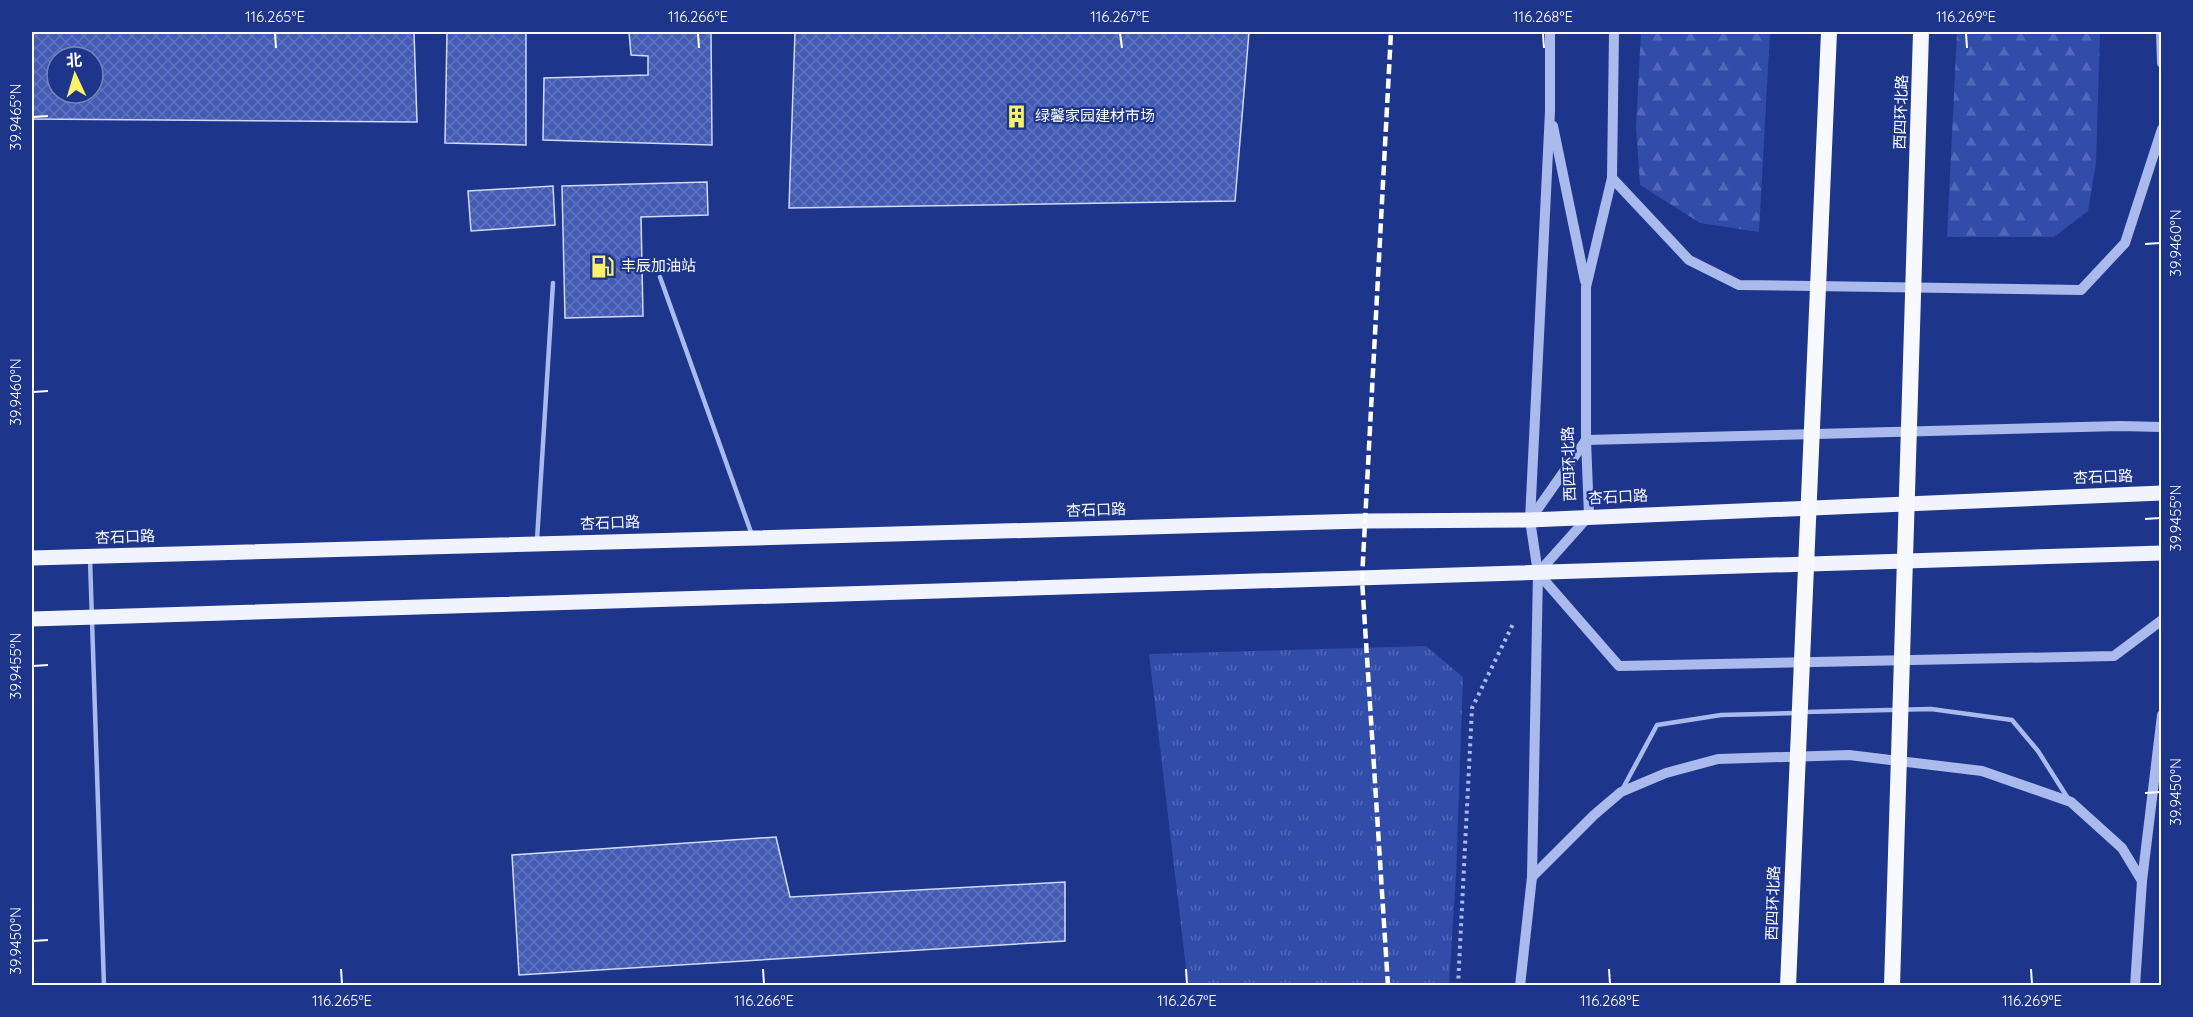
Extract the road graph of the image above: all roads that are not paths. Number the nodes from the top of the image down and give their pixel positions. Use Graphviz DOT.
graph roads {
  1 [pos="1550,32"];
  2 [pos="1614,32"];
  3 [pos="1829,32"];
  4 [pos="1921,32"];
  5 [pos="2161,32"];
  6 [pos="2162,63"];
  7 [pos="1550,111"];
  8 [pos="2162,129"];
  9 [pos="1612,178"];
  10 [pos="660,277"];
  11 [pos="553,282"];
  12 [pos="1586,287"];
  13 [pos="2162,427"];
  14 [pos="1586,440"];
  15 [pos="2162,493"];
  16 [pos="1589,516"];
  17 [pos="1530,520"];
  18 [pos="753,538"];
  19 [pos="537,543"];
  20 [pos="2162,553"];
  21 [pos="90,556"];
  22 [pos="32,558"];
  23 [pos="1538,573"];
  24 [pos="92,617"];
  25 [pos="32,619"];
  26 [pos="2162,620"];
  27 [pos="2162,715"];
  28 [pos="1621,792"];
  29 [pos="2071,802"];
  30 [pos="1532,877"];
  31 [pos="2142,881"];
  32 [pos="104,986"];
  33 [pos="1520,986"];
  34 [pos="1788,986"];
  35 [pos="1892,986"];
  36 [pos="2135,986"];
  1 -- 7 [label="street"];
  2 -- 9 [label="street, 西四环北路"];
  3 -- 34 [label="highway, 西四环北路, bridge"];
  4 -- 35 [label="highway, 西四环北路, bridge"];
  5 -- 6 [label="street"];
  7 -- 12 [label="street"];
  7 -- 17 [label="street"];
  8 -- 9 [label="street"];
  9 -- 12 [label="street, 西四环北路"];
  10 -- 18 [label="lane"];
  11 -- 19 [label="lane"];
  12 -- 14 [label="street, 西四环北路"];
  13 -- 14 [label="street"];
  14 -- 16 [label="street, 西四环北路"];
  14 -- 17 [label="street"];
  15 -- 16 [label="main road, 杏石口路"];
  16 -- 17 [label="main road, 杏石口路"];
  16 -- 23 [label="street, 西四环北路"];
  17 -- 18 [label="main road, 杏石口路"];
  17 -- 23 [label="street"];
  18 -- 19 [label="main road, 杏石口路"];
  19 -- 21 [label="main road, 杏石口路"];
  20 -- 23 [label="main road"];
  21 -- 22 [label="main road, 杏石口路"];
  21 -- 24 [label="lane"];
  23 -- 24 [label="main road"];
  23 -- 26 [label="street"];
  23 -- 30 [label="street"];
  24 -- 25 [label="main road"];
  24 -- 32 [label="lane"];
  27 -- 31 [label="street"];
  28 -- 29 [label="street"];
  28 -- 29 [label="lane"];
  28 -- 30 [label="street"];
  29 -- 31 [label="street"];
  30 -- 33 [label="street"];
  31 -- 36 [label="street"];
}
